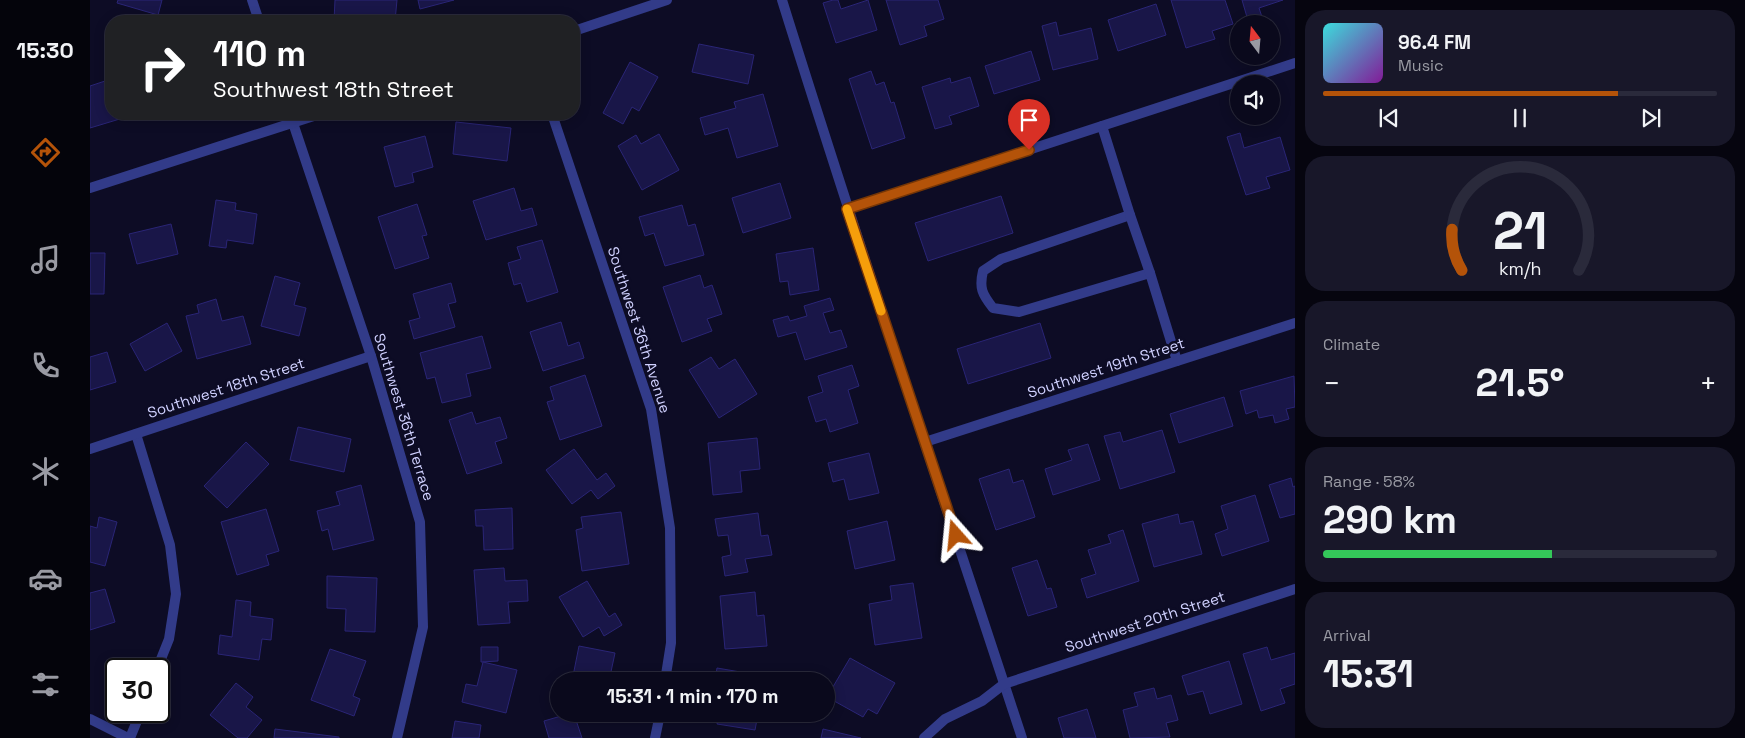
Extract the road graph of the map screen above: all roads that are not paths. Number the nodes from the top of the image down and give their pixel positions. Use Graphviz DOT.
graph roads {
  1 [pos="252,0"];
  2 [pos="667,0"];
  3 [pos="782,0"];
  4 [pos="257,15"];
  5 [pos="580,29"];
  6 [pos="1295,63"];
  7 [pos="286,120"];
  8 [pos="293,120"];
  9 [pos="554,120"];
  10 [pos="1102,126"];
  11 [pos="90,188"];
  12 [pos="847,209"];
  13 [pos="1130,215"];
  14 [pos="1150,273"];
  15 [pos="1295,323"];
  16 [pos="372,356"];
  17 [pos="1178,360"];
  18 [pos="136,434"];
  19 [pos="926,442"];
  20 [pos="90,449"];
  21 [pos="1295,589"];
  22 [pos="162,658"];
  23 [pos="666,672"];
  24 [pos="1004,684"];
  25 [pos="90,718"];
  26 [pos="659,722"];
  27 [pos="136,723"];
  28 [pos="129,738"];
  29 [pos="397,738"];
  30 [pos="656,738"];
  31 [pos="924,738"];
  32 [pos="1022,738"];
  1 -- 4 [label="street"];
  2 -- 5 [label="street"];
  3 -- 12 [label="street"];
  6 -- 10 [label="street"];
  7 -- 11 [label="street"];
  8 -- 16 [label="street, Southwest 36th Terrace"];
  9 -- 23 [label="street, Southwest 36th Avenue"];
  10 -- 12 [label="street"];
  10 -- 13 [label="street"];
  12 -- 19 [label="street"];
  13 -- 14 [label="street"];
  13 -- 14 [label="street"];
  14 -- 17 [label="street"];
  15 -- 17 [label="street, Southwest 19th Street"];
  16 -- 18 [label="street, Southwest 18th Street"];
  16 -- 29 [label="street, Southwest 36th Terrace"];
  17 -- 19 [label="street, Southwest 19th Street"];
  18 -- 20 [label="street, Southwest 18th Street"];
  18 -- 22 [label="street"];
  19 -- 24 [label="street"];
  21 -- 24 [label="street, Southwest 20th Street"];
  24 -- 31 [label="street, Southwest 20th Street"];
  24 -- 32 [label="street"];
  25 -- 28 [label="street"];
  26 -- 30 [label="street"];
  27 -- 28 [label="street"];
}
